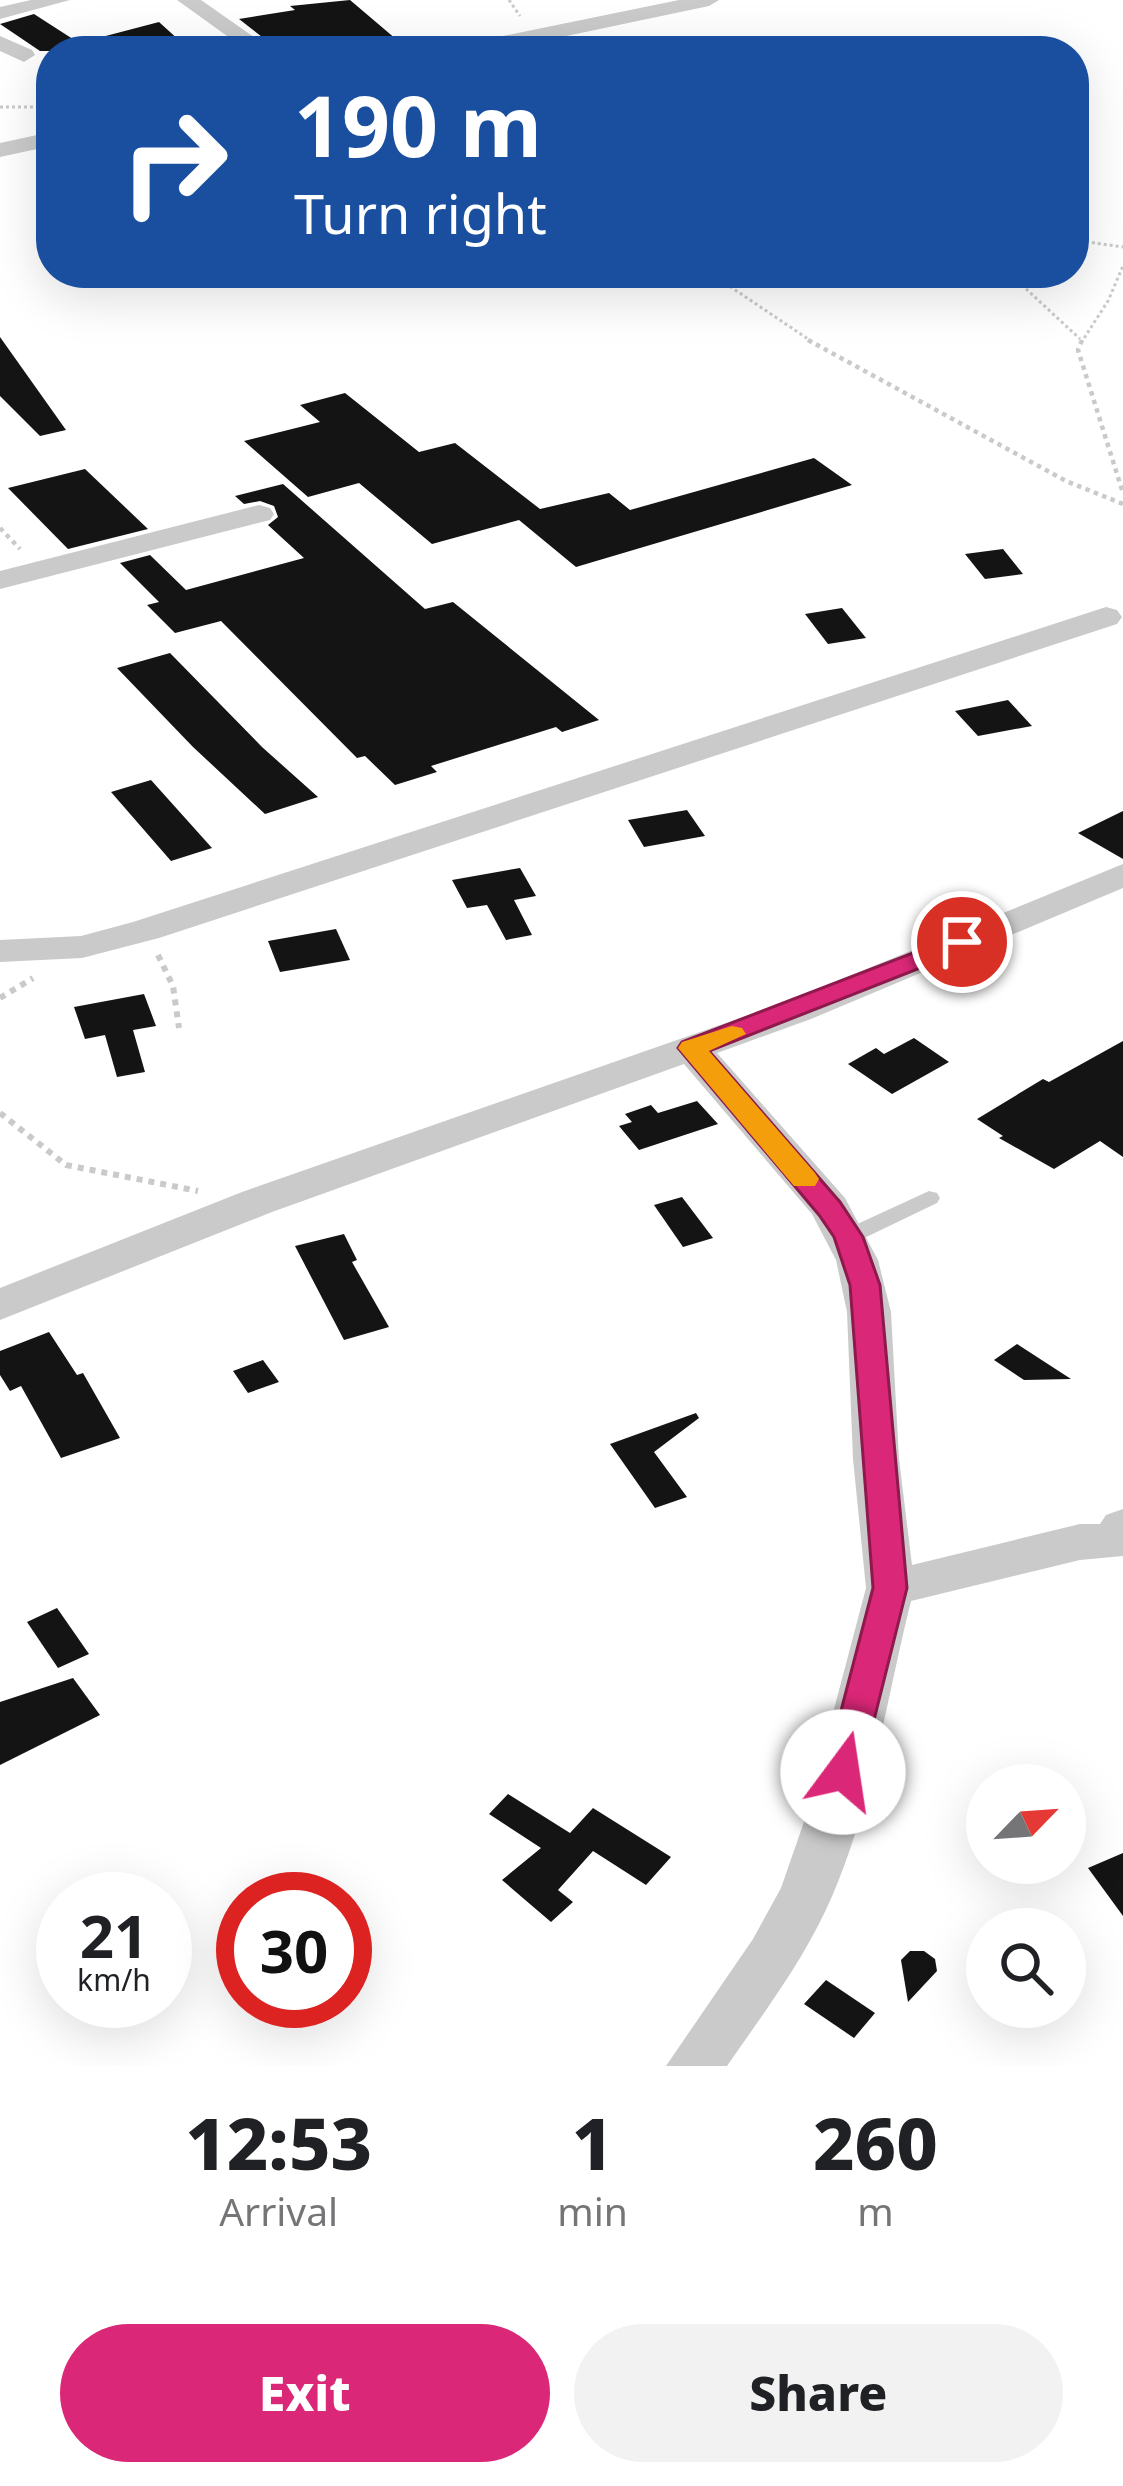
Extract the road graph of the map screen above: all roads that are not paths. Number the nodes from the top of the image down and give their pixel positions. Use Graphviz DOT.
graph roads {
  1 [pos="60,0"];
  2 [pos="187,0"];
  3 [pos="709,0"];
  4 [pos="0,13"];
  5 [pos="241,36"];
  6 [pos="536,36"];
  7 [pos="0,42"];
  8 [pos="24,55"];
  9 [pos="36,142"];
  10 [pos="0,150"];
  11 [pos="259,514"];
  12 [pos="0,580"];
  13 [pos="1106,617"];
  14 [pos="1123,875"];
  15 [pos="0,951"];
  16 [pos="692,1048"];
  17 [pos="929,1198"];
  18 [pos="848,1237"];
  19 [pos="0,1305"];
  20 [pos="1120,1539"];
  21 [pos="890,1588"];
  22 [pos="695,2066"];
  1 -- 4 [label="street"];
  2 -- 5 [label="street"];
  3 -- 6 [label="street"];
  7 -- 8 [label="street"];
  9 -- 10 [label="street"];
  11 -- 12 [label="street"];
  13 -- 15 [label="street"];
  14 -- 16 [label="street"];
  16 -- 18 [label="street"];
  16 -- 19 [label="street"];
  17 -- 18 [label="lane"];
  18 -- 21 [label="street"];
  20 -- 21 [label="street"];
  21 -- 22 [label="street"];
}
